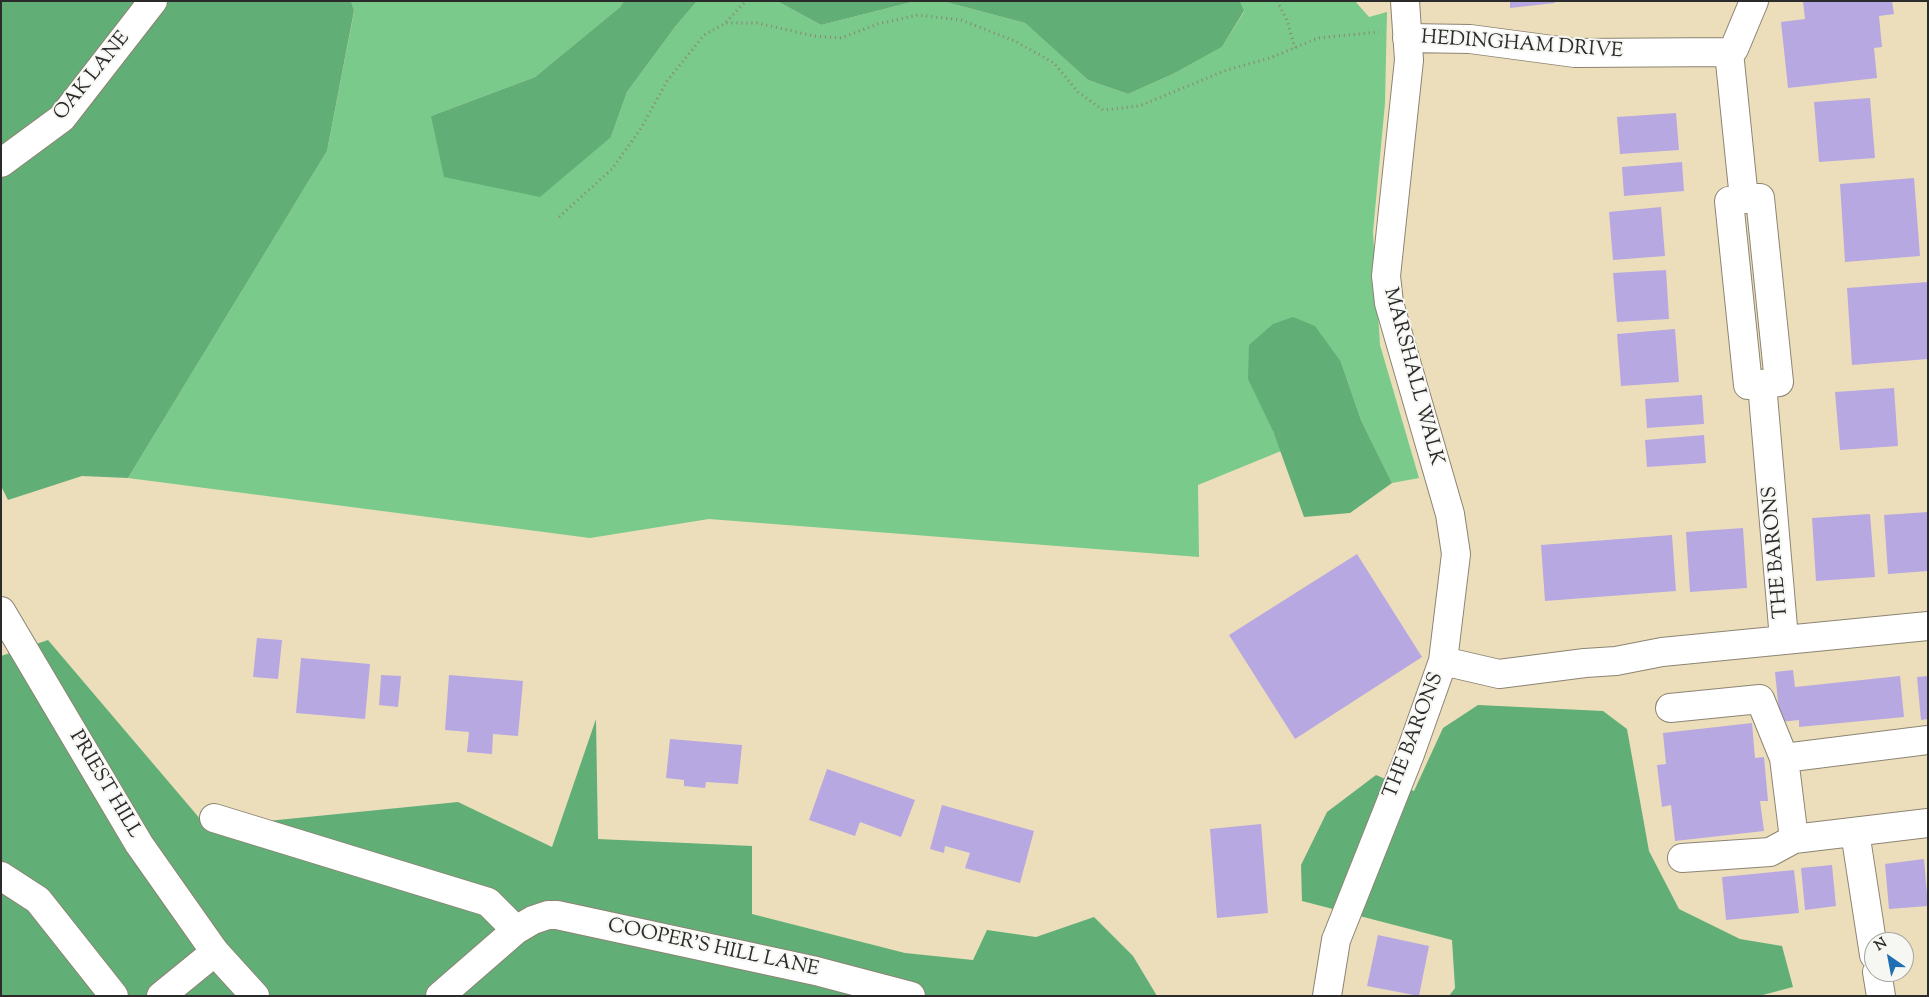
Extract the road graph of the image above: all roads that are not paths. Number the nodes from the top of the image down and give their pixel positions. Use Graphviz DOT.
graph roads {
  1 [pos="153,1"];
  2 [pos="1405,1"];
  3 [pos="1754,1"];
  4 [pos="1407,34"];
  5 [pos="1729,52"];
  6 [pos="1,163"];
  7 [pos="1,611"];
  8 [pos="1928,626"];
  9 [pos="1784,639"];
  10 [pos="1444,661"];
  11 [pos="1670,708"];
  12 [pos="1928,740"];
  13 [pos="1784,758"];
  14 [pos="214,818"];
  15 [pos="1928,823"];
  16 [pos="1855,832"];
  17 [pos="1794,839"];
  18 [pos="1682,858"];
  19 [pos="1,876"];
  20 [pos="516,930"];
  21 [pos="1870,932"];
  22 [pos="215,952"];
  23 [pos="1879,982"];
  24 [pos="114,996"];
  25 [pos="161,996"];
  26 [pos="255,996"];
  27 [pos="440,996"];
  28 [pos="911,996"];
  29 [pos="1327,996"];
  30 [pos="1881,996"];
  1 -- 6 [label="street, OAK LANE"];
  2 -- 4 [label="street, MARSHALL WALK"];
  3 -- 5 [label="street"];
  4 -- 5 [label="street, HEDINGHAM DRIVE"];
  4 -- 10 [label="street, MARSHALL WALK"];
  5 -- 9 [label="street, THE BARONS"];
  7 -- 22 [label="street, PRIEST HILL"];
  8 -- 9 [label="street, THE BARONS"];
  9 -- 10 [label="street, THE BARONS"];
  10 -- 29 [label="street, THE BARONS"];
  11 -- 13 [label="street"];
  12 -- 13 [label="street"];
  13 -- 17 [label="street"];
  14 -- 20 [label="street"];
  15 -- 16 [label="street"];
  16 -- 17 [label="street"];
  16 -- 21 [label="street"];
  17 -- 18 [label="street"];
  19 -- 24 [label="street"];
  20 -- 27 [label="street, COOPER'S HILL LANE"];
  20 -- 28 [label="street, COOPER'S HILL LANE"];
  22 -- 25 [label="street"];
  22 -- 26 [label="street, PRIEST HILL"];
  23 -- 30 [label="street"];
}
